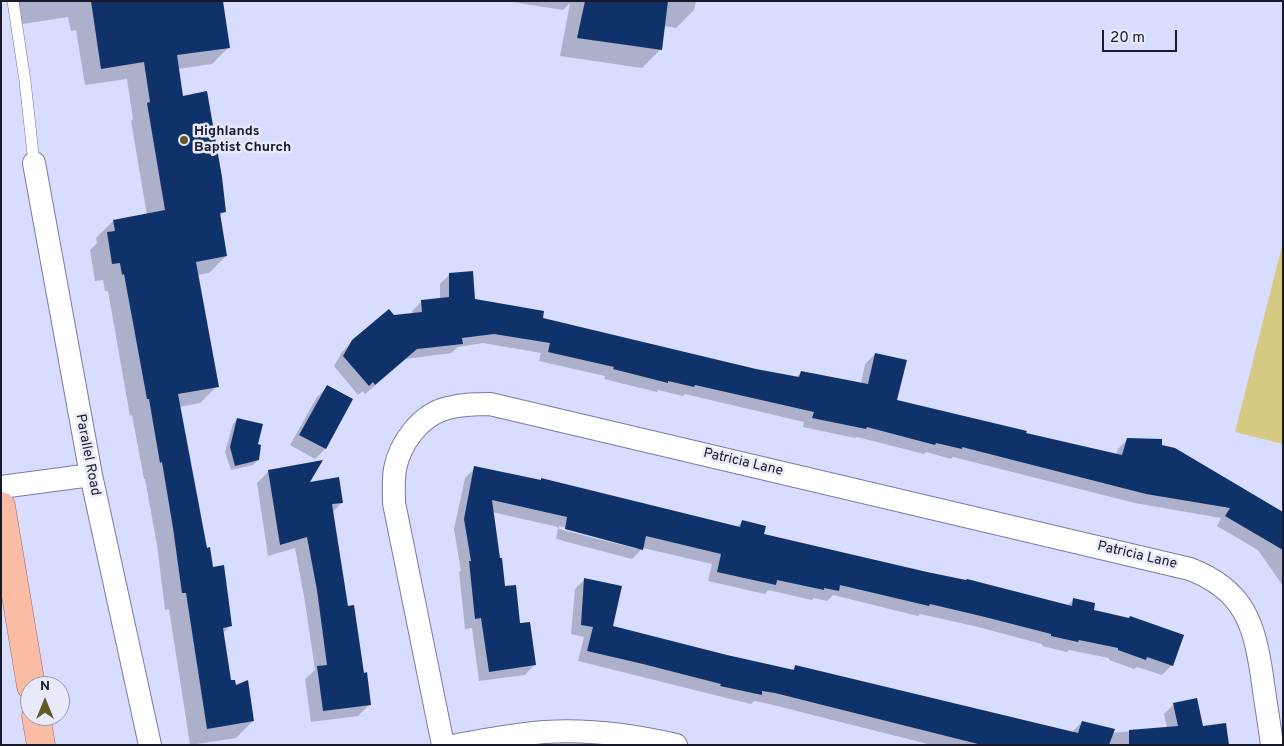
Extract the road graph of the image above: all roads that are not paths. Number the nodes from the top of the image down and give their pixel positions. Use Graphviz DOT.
graph roads {
  1 [pos="13,1"];
  2 [pos="34,163"];
  3 [pos="91,475"];
  4 [pos="1,487"];
  5 [pos="1,506"];
  6 [pos="29,676"];
  7 [pos="37,726"];
  8 [pos="40,745"];
  9 [pos="150,745"];
  10 [pos="443,745"];
  11 [pos="457,745"];
  12 [pos="676,745"];
  13 [pos="1272,745"];
  1 -- 2 [label="lane"];
  2 -- 3 [label="street, Parallel Road"];
  3 -- 4 [label="street"];
  3 -- 9 [label="street, Parallel Road"];
  5 -- 6 [label="main road"];
  7 -- 8 [label="main road"];
  10 -- 13 [label="street, Patricia Lane"];
  11 -- 12 [label="street"];
}
